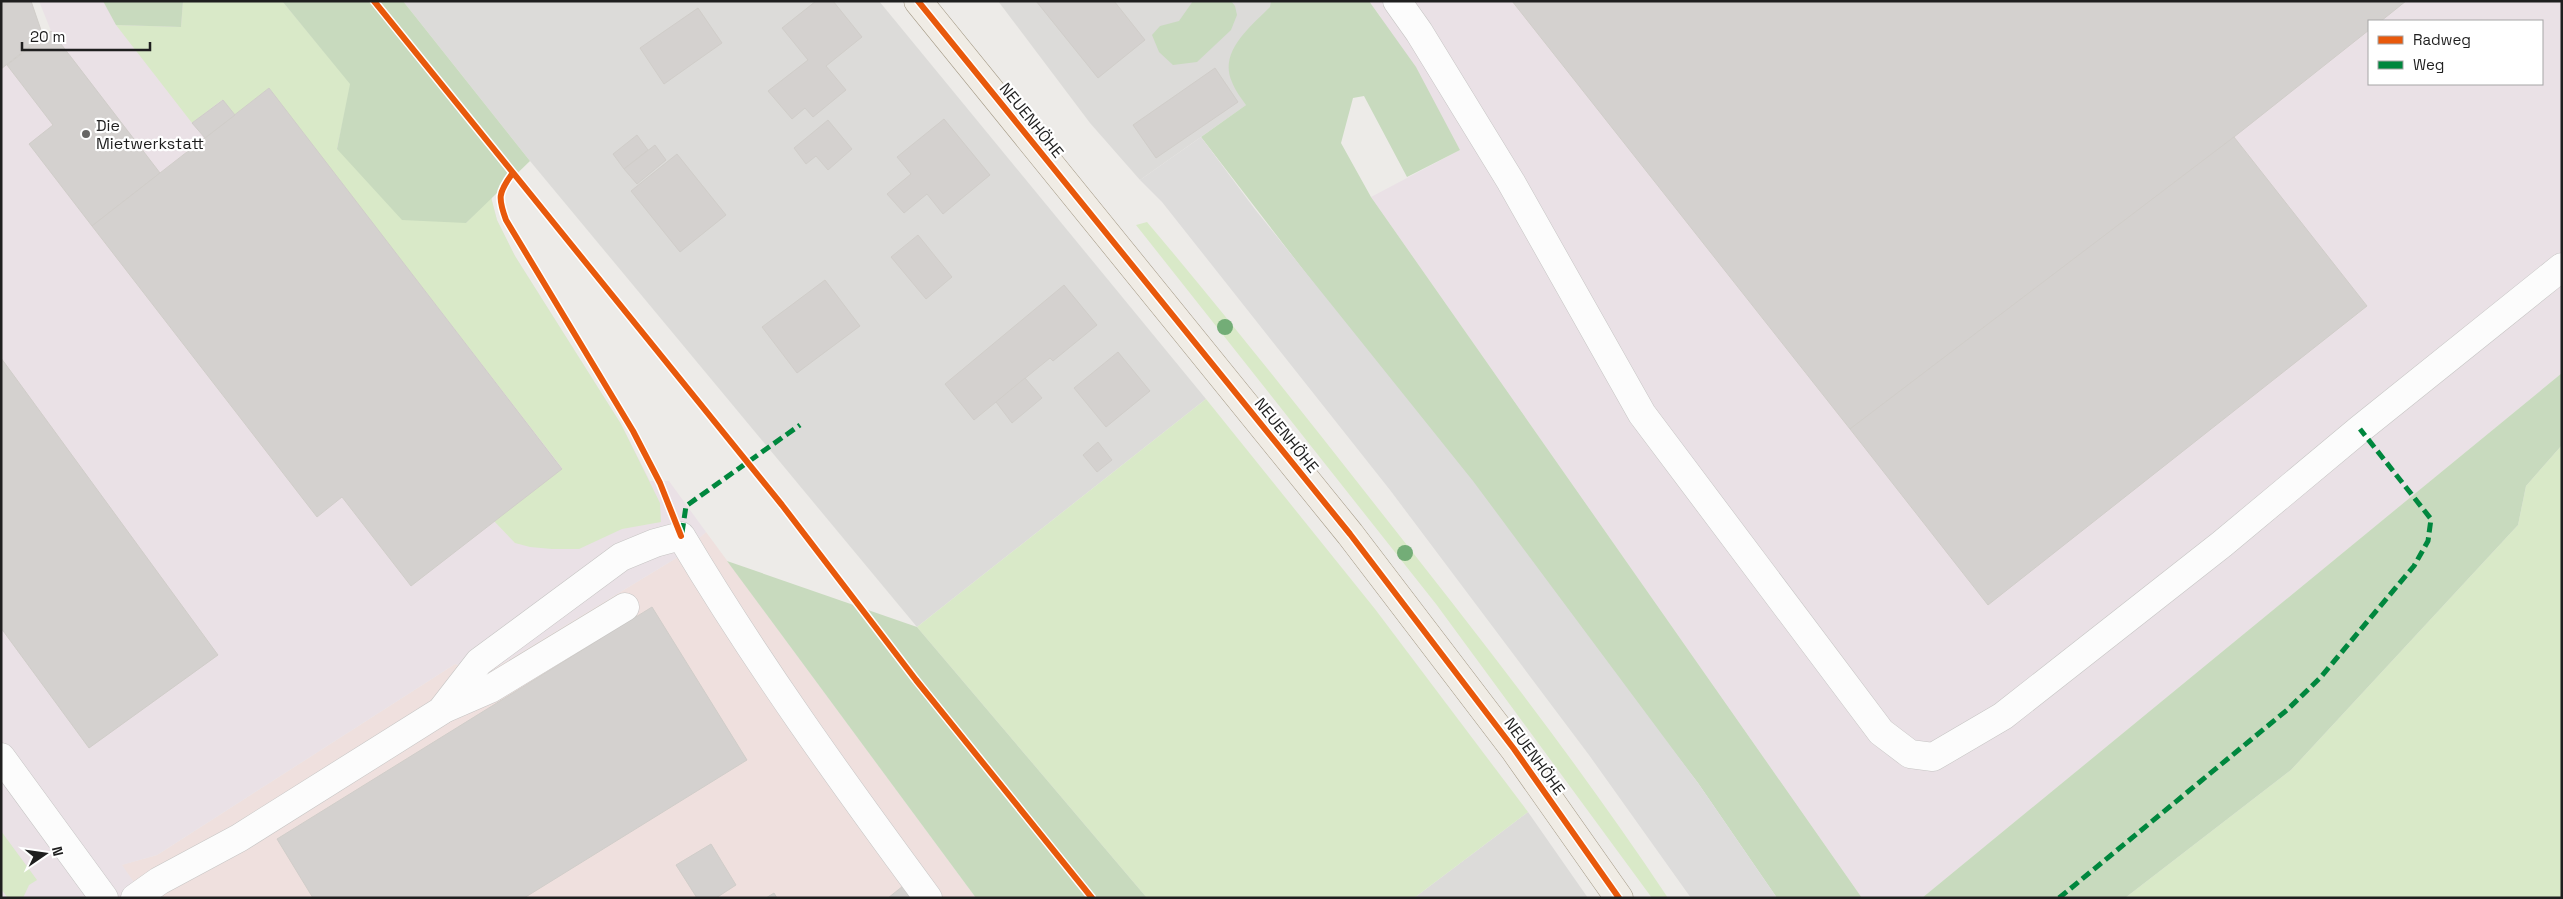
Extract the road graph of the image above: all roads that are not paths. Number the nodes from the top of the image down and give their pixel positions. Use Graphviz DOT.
graph roads {
  1 [pos="918,1"];
  2 [pos="1397,1"];
  3 [pos="2562,267"];
  4 [pos="625,606"];
  5 [pos="441,711"];
  6 [pos="1,757"];
  7 [pos="104,898"];
  8 [pos="136,898"];
  9 [pos="928,898"];
  10 [pos="1619,898"];
  1 -- 10 [label="main road, NEUENHÖHE"];
  2 -- 3 [label="street"];
  4 -- 5 [label="street"];
  5 -- 8 [label="street"];
  5 -- 9 [label="street"];
  6 -- 7 [label="street"];
}
